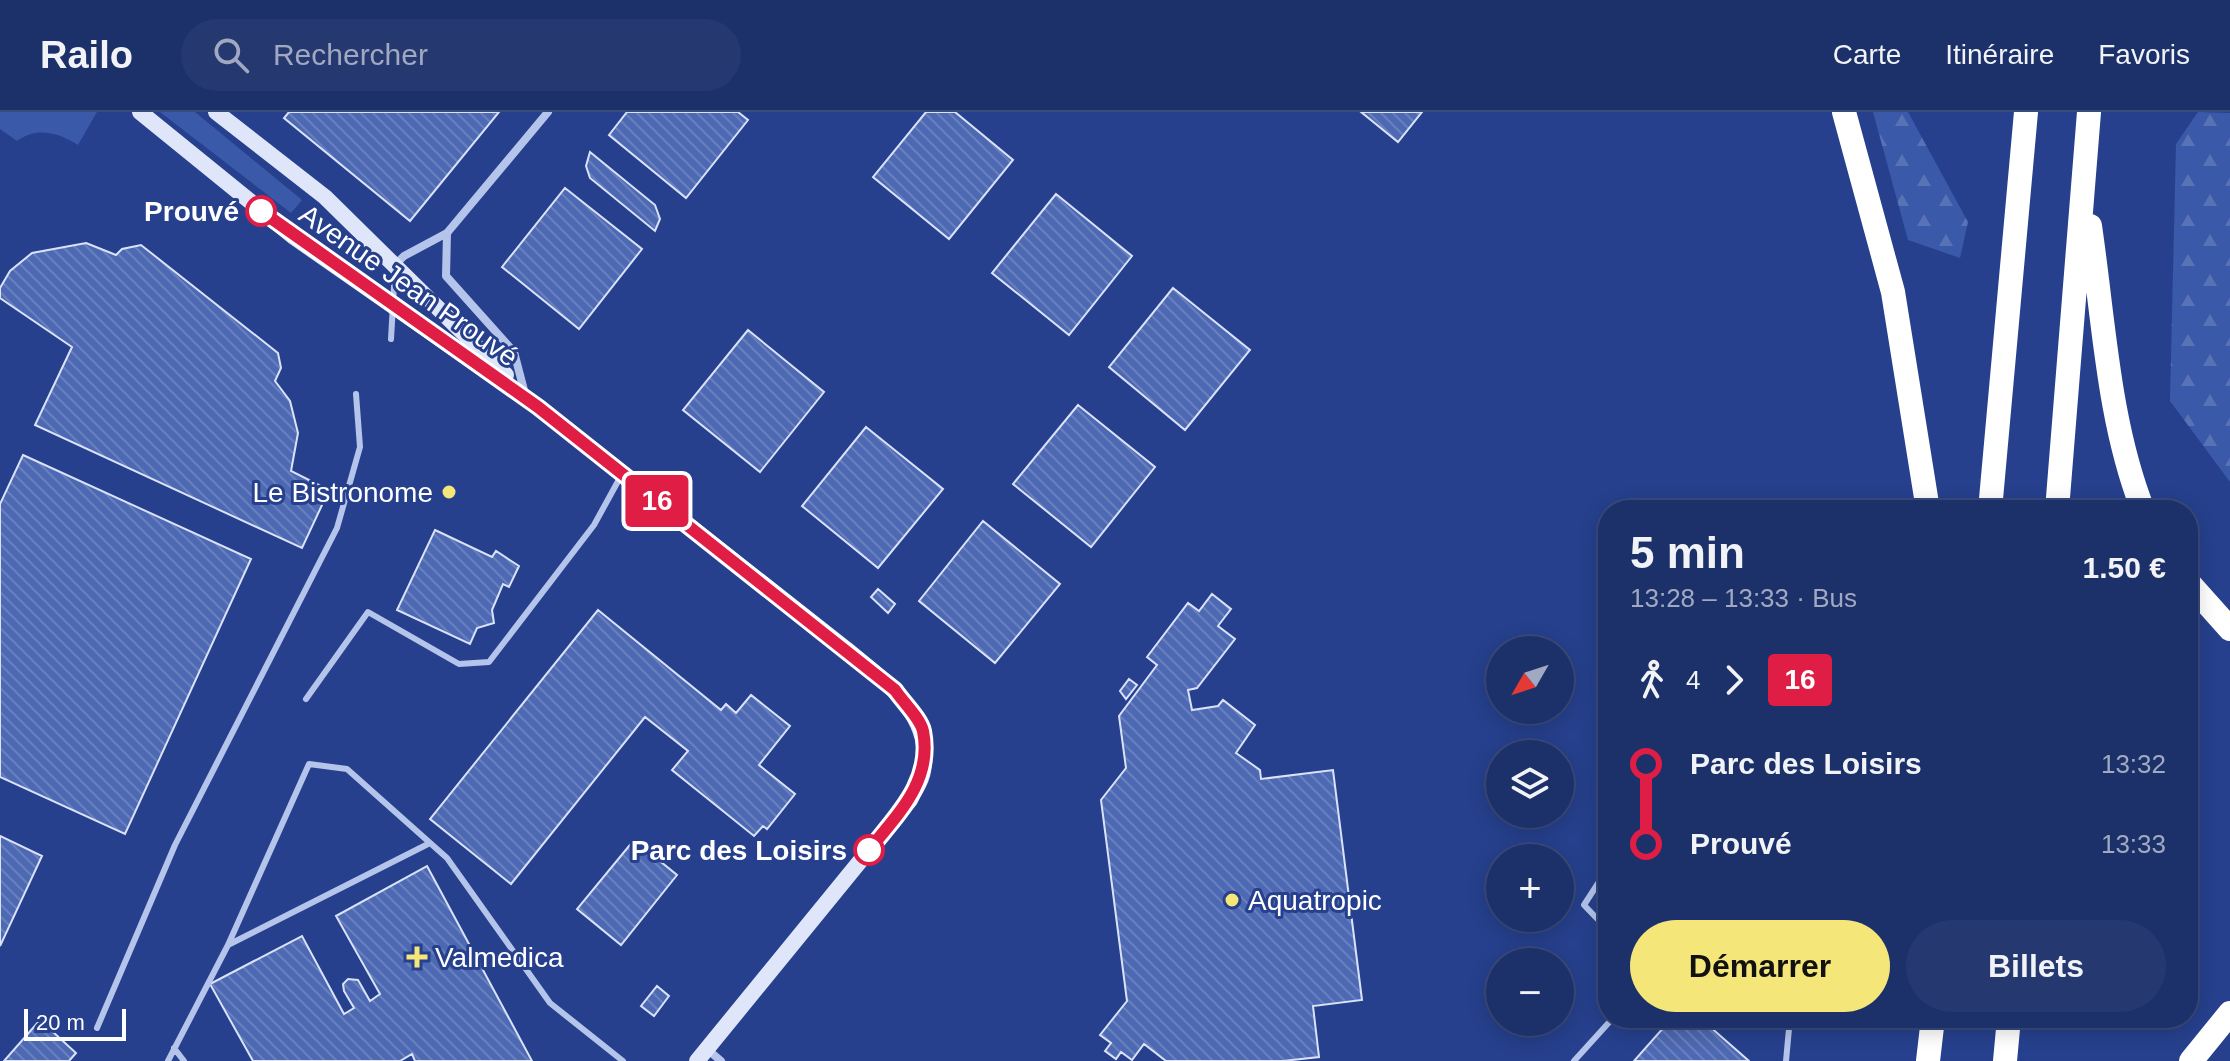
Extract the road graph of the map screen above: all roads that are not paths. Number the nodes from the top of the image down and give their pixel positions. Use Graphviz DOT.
graph roads {
  1 [pos="140,112"];
  2 [pos="216,112"];
  3 [pos="548,112"];
  4 [pos="1844,112"];
  5 [pos="2026,112"];
  6 [pos="2089,112"];
  7 [pos="2084,181"];
  8 [pos="447,233"];
  9 [pos="395,265"];
  10 [pos="393,306"];
  11 [pos="391,339"];
  12 [pos="356,394"];
  13 [pos="525,394"];
  14 [pos="538,407"];
  15 [pos="622,474"];
  16 [pos="1926,500"];
  17 [pos="1991,500"];
  18 [pos="2058,500"];
  19 [pos="2139,500"];
  20 [pos="2198,593"];
  21 [pos="2230,629"];
  22 [pos="306,699"];
  23 [pos="430,843"];
  24 [pos="1598,883"];
  25 [pos="1598,920"];
  26 [pos="228,945"];
  27 [pos="2230,1013"];
  28 [pos="97,1028"];
  29 [pos="1604,1028"];
  30 [pos="1789,1028"];
  31 [pos="1932,1028"];
  32 [pos="2008,1028"];
  33 [pos="174,1048"];
  34 [pos="702,1055"];
  35 [pos="168,1061"];
  36 [pos="184,1061"];
  37 [pos="623,1061"];
  38 [pos="721,1061"];
  39 [pos="1574,1061"];
  40 [pos="1786,1061"];
  41 [pos="1928,1061"];
  42 [pos="2005,1061"];
  43 [pos="2191,1061"];
  1 -- 10 [label="street, Avenue Jean Prouvé"];
  2 -- 9 [label="street, Avenue Jean Prouvé"];
  3 -- 8 [label="street"];
  4 -- 16 [label="highway"];
  5 -- 17 [label="highway"];
  6 -- 7 [label="highway"];
  7 -- 18 [label="highway"];
  7 -- 19 [label="highway"];
  8 -- 9 [label="street"];
  8 -- 13 [label="street"];
  9 -- 10 [label="lane"];
  9 -- 13 [label="street, Avenue Jean Prouvé"];
  10 -- 11 [label="lane"];
  10 -- 14 [label="street, Avenue Jean Prouvé"];
  12 -- 28 [label="lane"];
  13 -- 14 [label="street, Avenue Jean Prouvé"];
  14 -- 15 [label="street, Avenue Jean Prouvé"];
  15 -- 22 [label="lane"];
  15 -- 34 [label="street, Avenue Jean Prouvé"];
  20 -- 21 [label="highway"];
  23 -- 26 [label="lane"];
  23 -- 26 [label="lane"];
  23 -- 37 [label="lane"];
  24 -- 25 [label="lane"];
  26 -- 33 [label="lane"];
  27 -- 43 [label="highway"];
  29 -- 39 [label="lane"];
  30 -- 40 [label="lane"];
  31 -- 41 [label="highway"];
  32 -- 42 [label="highway"];
  33 -- 35 [label="lane"];
  33 -- 36 [label="lane"];
  34 -- 38 [label="street"];
}
